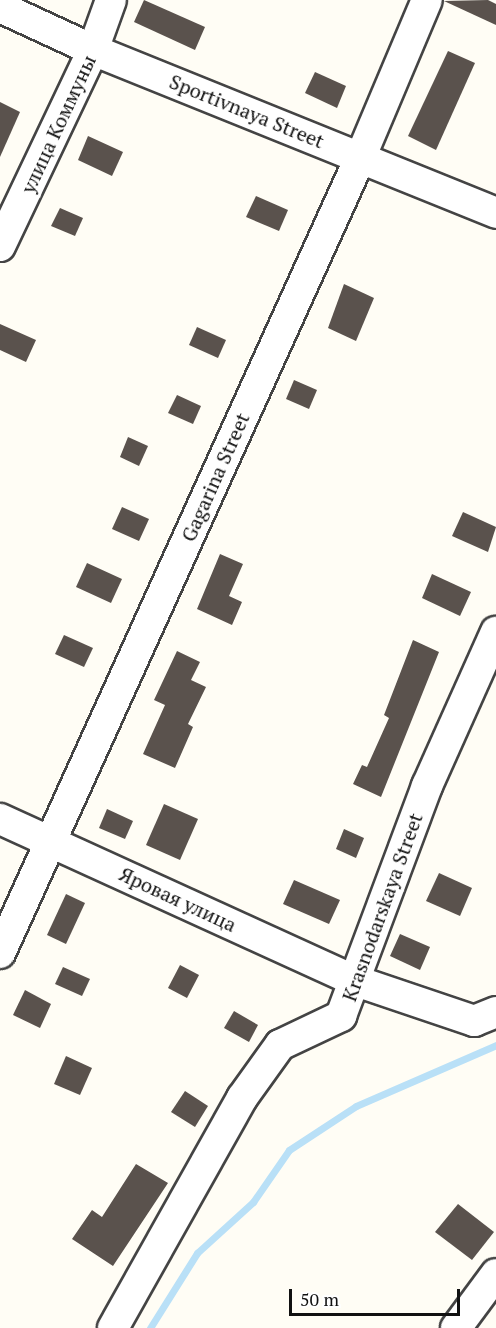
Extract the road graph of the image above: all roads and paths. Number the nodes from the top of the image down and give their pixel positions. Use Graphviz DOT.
graph roads {
  1 [pos="111,0"];
  2 [pos="427,0"];
  3 [pos="0,7"];
  4 [pos="93,50"];
  5 [pos="361,156"];
  6 [pos="496,213"];
  7 [pos="0,246"];
  8 [pos="496,633"];
  9 [pos="0,819"];
  10 [pos="50,840"];
  11 [pos="0,953"];
  12 [pos="356,981"];
  13 [pos="496,1012"];
  14 [pos="496,1274"];
  15 [pos="113,1328"];
  16 [pos="456,1328"];
  1 -- 4 [label="street, улица Коммуны"];
  2 -- 5 [label="street, Gagarina Street"];
  3 -- 4 [label="street, Sportivnaya Street"];
  4 -- 5 [label="street, Sportivnaya Street"];
  4 -- 7 [label="street, улица Коммуны"];
  5 -- 6 [label="street, Sportivnaya Street"];
  5 -- 10 [label="street, Gagarina Street"];
  8 -- 12 [label="street, Krasnodarskaya Street"];
  9 -- 10 [label="street, Яровая улица"];
  10 -- 11 [label="street, Gagarina Street"];
  10 -- 12 [label="street, Яровая улица"];
  12 -- 13 [label="street, Яровая улица"];
  12 -- 15 [label="street, Krasnodarskaya Street"];
  14 -- 16 [label="street"];
}
